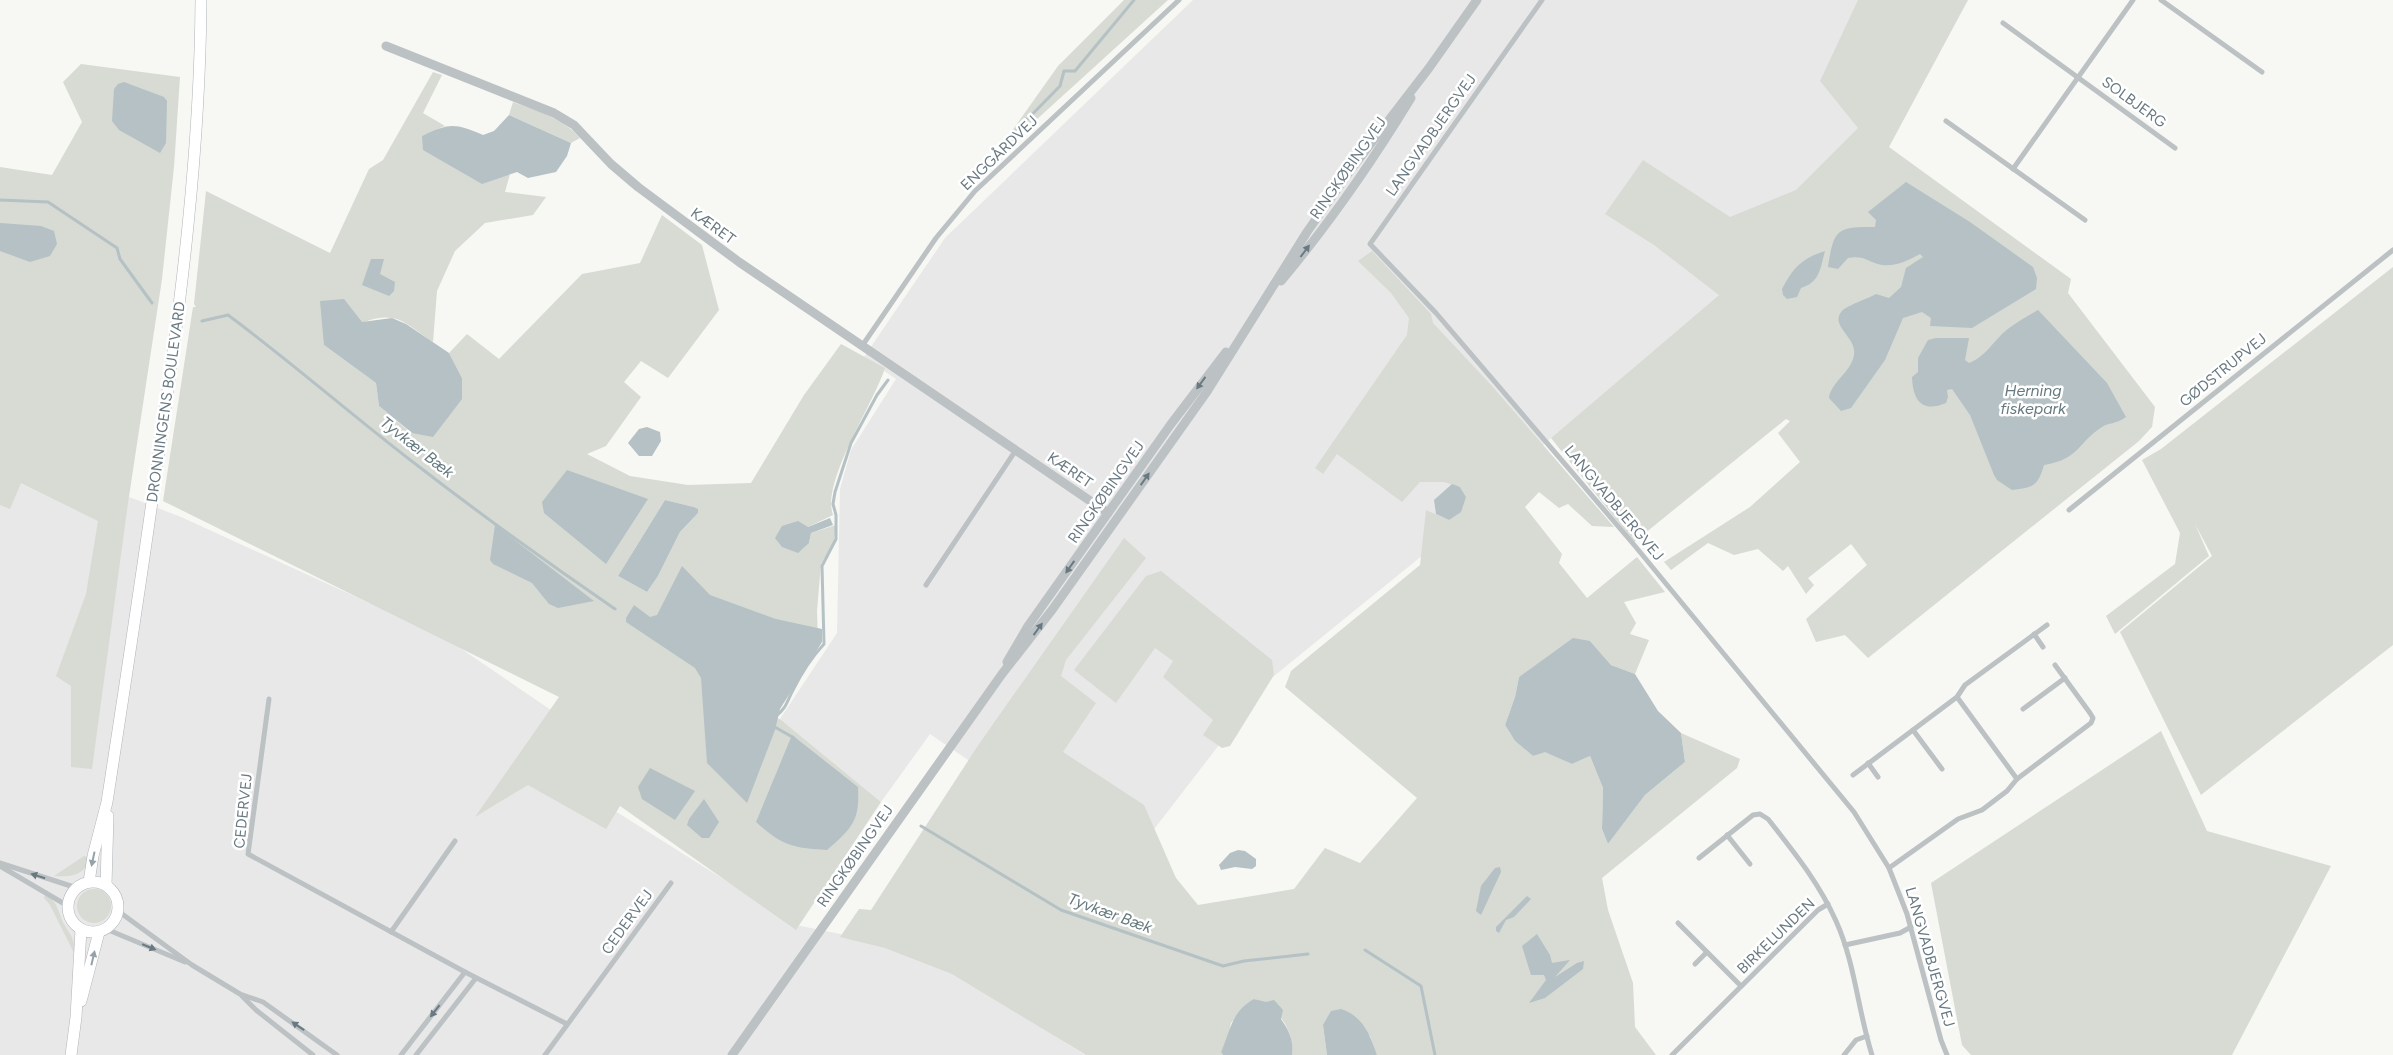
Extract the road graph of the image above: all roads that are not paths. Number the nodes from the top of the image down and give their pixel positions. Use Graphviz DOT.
graph roads {
  1 [pos="201,0"];
  2 [pos="1179,0"];
  3 [pos="1476,0"];
  4 [pos="1542,0"];
  5 [pos="2133,0"];
  6 [pos="2161,0"];
  7 [pos="2003,23"];
  8 [pos="386,46"];
  9 [pos="2262,72"];
  10 [pos="2078,77"];
  11 [pos="1946,121"];
  12 [pos="2175,148"];
  13 [pos="2012,169"];
  14 [pos="2084,220"];
  15 [pos="2393,250"];
  16 [pos="1243,332"];
  17 [pos="862,346"];
  18 [pos="1016,450"];
  19 [pos="2069,510"];
  20 [pos="1108,513"];
  21 [pos="926,585"];
  22 [pos="2047,625"];
  23 [pos="2034,634"];
  24 [pos="2043,647"];
  25 [pos="2056,665"];
  26 [pos="1002,674"];
  27 [pos="2065,678"];
  28 [pos="1957,697"];
  29 [pos="269,699"];
  30 [pos="2023,709"];
  31 [pos="1913,730"];
  32 [pos="1868,763"];
  33 [pos="1942,769"];
  34 [pos="1853,775"];
  35 [pos="1878,777"];
  36 [pos="2017,778"];
  37 [pos="107,802"];
  38 [pos="1727,835"];
  39 [pos="455,841"];
  40 [pos="1699,858"];
  41 [pos="1750,864"];
  42 [pos="0,865"];
  43 [pos="1890,868"];
  44 [pos="89,882"];
  45 [pos="671,883"];
  46 [pos="106,885"];
  47 [pos="77,888"];
  48 [pos="1828,904"];
  49 [pos="68,906"];
  50 [pos="118,911"];
  51 [pos="1678,923"];
  52 [pos="1911,927"];
  53 [pos="81,929"];
  54 [pos="102,931"];
  55 [pos="391,932"];
  56 [pos="1845,945"];
  57 [pos="1707,952"];
  58 [pos="1695,964"];
  59 [pos="192,965"];
  60 [pos="465,972"];
  61 [pos="476,978"];
  62 [pos="1741,986"];
  63 [pos="240,994"];
  64 [pos="76,1017"];
  65 [pos="567,1024"];
  66 [pos="1867,1036"];
  67 [pos="71,1055"];
  68 [pos="312,1055"];
  69 [pos="338,1055"];
  70 [pos="401,1055"];
  71 [pos="416,1055"];
  72 [pos="545,1055"];
  73 [pos="732,1055"];
  74 [pos="1672,1055"];
  75 [pos="1844,1055"];
  76 [pos="1872,1055"];
  77 [pos="1947,1055"];
  1 -- 37 [label="main road, DRONNINGENS BOULEVARD"];
  2 -- 17 [label="street, ENGGÅRDVEJ"];
  3 -- 16 [label="street, RINGKØBINGVEJ"];
  4 -- 43 [label="street, LANGVADBJERGVEJ"];
  5 -- 10 [label="street"];
  6 -- 9 [label="street"];
  7 -- 10 [label="street, SOLBJERG"];
  8 -- 17 [label="street, KÆRET"];
  10 -- 12 [label="street, SOLBJERG"];
  10 -- 13 [label="street"];
  11 -- 13 [label="street"];
  13 -- 14 [label="street"];
  15 -- 19 [label="street, GØDSTRUPVEJ"];
  16 -- 20 [label="street, RINGKØBINGVEJ, one-way"];
  26 -- 16 [label="street, RINGKØBINGVEJ, one-way"];
  17 -- 18 [label="street, KÆRET"];
  18 -- 20 [label="street, KÆRET"];
  18 -- 21 [label="street"];
  20 -- 26 [label="street, RINGKØBINGVEJ, one-way"];
  22 -- 23 [label="street"];
  23 -- 24 [label="street"];
  23 -- 28 [label="street"];
  25 -- 27 [label="street"];
  26 -- 73 [label="street, RINGKØBINGVEJ"];
  27 -- 30 [label="street"];
  27 -- 36 [label="street"];
  28 -- 31 [label="street"];
  28 -- 36 [label="street"];
  29 -- 55 [label="street, CEDERVEJ"];
  31 -- 32 [label="street"];
  31 -- 33 [label="street"];
  32 -- 34 [label="street"];
  32 -- 35 [label="street"];
  36 -- 43 [label="street"];
  37 -- 44 [label="main road, DRONNINGENS BOULEVARD, one-way"];
  37 -- 46 [label="main road, DRONNINGENS BOULEVARD"];
  38 -- 40 [label="street, BIRKELUNDEN"];
  38 -- 41 [label="street"];
  38 -- 48 [label="street, BIRKELUNDEN"];
  39 -- 55 [label="street"];
  47 -- 42 [label="street, one-way"];
  42 -- 49 [label="street"];
  43 -- 52 [label="street, LANGVADBJERGVEJ"];
  44 -- 46 [label="main road"];
  44 -- 47 [label="main road"];
  45 -- 65 [label="street, CEDERVEJ"];
  46 -- 50 [label="main road"];
  47 -- 49 [label="main road"];
  48 -- 56 [label="street, BIRKELUNDEN"];
  48 -- 62 [label="street, BIRKELUNDEN"];
  49 -- 53 [label="main road"];
  50 -- 54 [label="main road"];
  50 -- 59 [label="street"];
  51 -- 57 [label="street, BIRKELUNDEN"];
  52 -- 56 [label="street"];
  52 -- 77 [label="street, LANGVADBJERGVEJ"];
  53 -- 54 [label="main road"];
  53 -- 64 [label="main road"];
  54 -- 59 [label="street, one-way"];
  64 -- 54 [label="main road, one-way"];
  55 -- 60 [label="street, CEDERVEJ"];
  56 -- 66 [label="street, BIRKELUNDEN"];
  57 -- 58 [label="street"];
  57 -- 62 [label="street, BIRKELUNDEN"];
  59 -- 63 [label="street"];
  60 -- 61 [label="street, CEDERVEJ"];
  60 -- 70 [label="street, one-way"];
  61 -- 65 [label="street, CEDERVEJ"];
  61 -- 71 [label="street"];
  62 -- 74 [label="street, BIRKELUNDEN"];
  63 -- 68 [label="street"];
  69 -- 63 [label="street, one-way"];
  64 -- 67 [label="main road"];
  65 -- 72 [label="street, CEDERVEJ"];
  66 -- 75 [label="street"];
  66 -- 76 [label="street, BIRKELUNDEN"];
}
